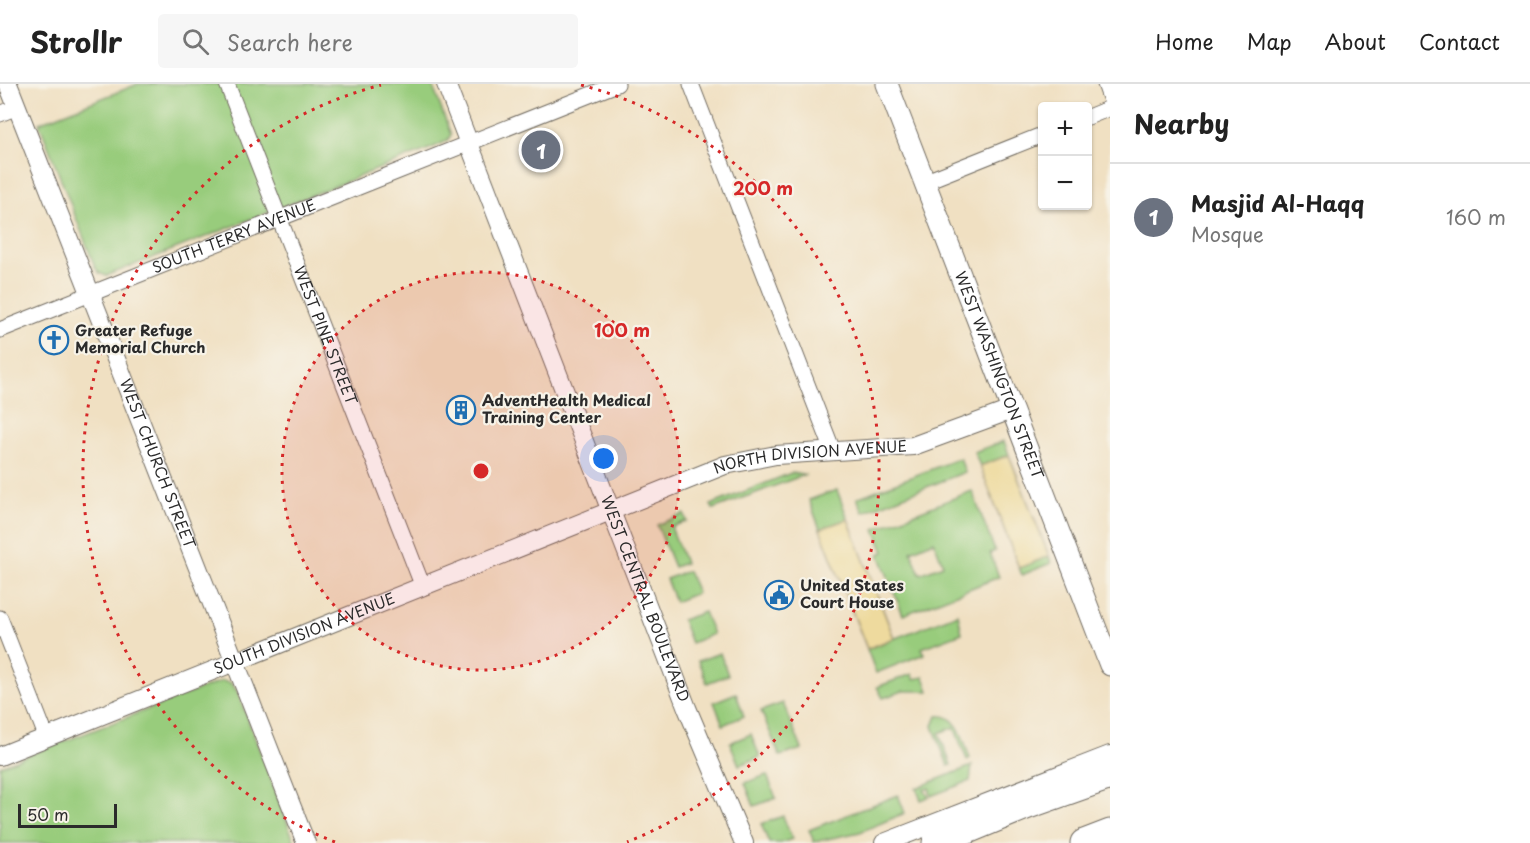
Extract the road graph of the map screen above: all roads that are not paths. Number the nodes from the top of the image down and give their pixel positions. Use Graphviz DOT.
graph roads {
  1 [pos="8,84"];
  2 [pos="227,84"];
  3 [pos="446,84"];
  4 [pos="617,84"];
  5 [pos="691,84"];
  6 [pos="887,84"];
  7 [pos="1105,84"];
  8 [pos="1110,98"];
  9 [pos="17,107"];
  10 [pos="1110,108"];
  11 [pos="0,114"];
  12 [pos="1092,115"];
  13 [pos="1038,137"];
  14 [pos="468,143"];
  15 [pos="924,182"];
  16 [pos="280,217"];
  17 [pos="91,292"];
  18 [pos="0,330"];
  19 [pos="1011,411"];
  20 [pos="833,451"];
  21 [pos="610,512"];
  22 [pos="423,586"];
  23 [pos="0,618"];
  24 [pos="236,661"];
  25 [pos="1110,665"];
  26 [pos="46,736"];
  27 [pos="1110,755"];
  28 [pos="0,756"];
  29 [pos="1110,776"];
  30 [pos="1110,832"];
  31 [pos="306,843"];
  32 [pos="744,843"];
  33 [pos="884,843"];
  34 [pos="936,843"];
  35 [pos="1084,843"];
  1 -- 9 [label="street, WEST CHURCH STREET"];
  2 -- 16 [label="street, WEST PINE STREET"];
  3 -- 14 [label="street, WEST CENTRAL BOULEVARD"];
  4 -- 14 [label="street, SOUTH TERRY AVENUE"];
  5 -- 20 [label="street"];
  6 -- 15 [label="main road, WEST WASHINGTON STREET"];
  7 -- 8 [label="street"];
  9 -- 11 [label="street"];
  9 -- 17 [label="street, WEST CHURCH STREET"];
  10 -- 12 [label="street"];
  13 -- 15 [label="street"];
  14 -- 16 [label="street, SOUTH TERRY AVENUE"];
  14 -- 21 [label="street, WEST CENTRAL BOULEVARD"];
  15 -- 19 [label="main road, WEST WASHINGTON STREET"];
  16 -- 17 [label="street, SOUTH TERRY AVENUE"];
  16 -- 22 [label="street, WEST PINE STREET"];
  17 -- 18 [label="street, SOUTH TERRY AVENUE"];
  17 -- 24 [label="street, WEST CHURCH STREET"];
  19 -- 20 [label="street, NORTH DIVISION AVENUE"];
  19 -- 25 [label="main road, WEST WASHINGTON STREET"];
  20 -- 21 [label="street, NORTH DIVISION AVENUE"];
  21 -- 22 [label="street, SOUTH DIVISION AVENUE"];
  21 -- 32 [label="street, WEST CENTRAL BOULEVARD"];
  22 -- 24 [label="street, SOUTH DIVISION AVENUE"];
  23 -- 26 [label="street"];
  24 -- 26 [label="street, SOUTH DIVISION AVENUE"];
  24 -- 31 [label="street, WEST CHURCH STREET"];
  26 -- 28 [label="street, SOUTH DIVISION AVENUE"];
  27 -- 33 [label="street"];
  29 -- 34 [label="highway"];
  30 -- 35 [label="highway"];
}
